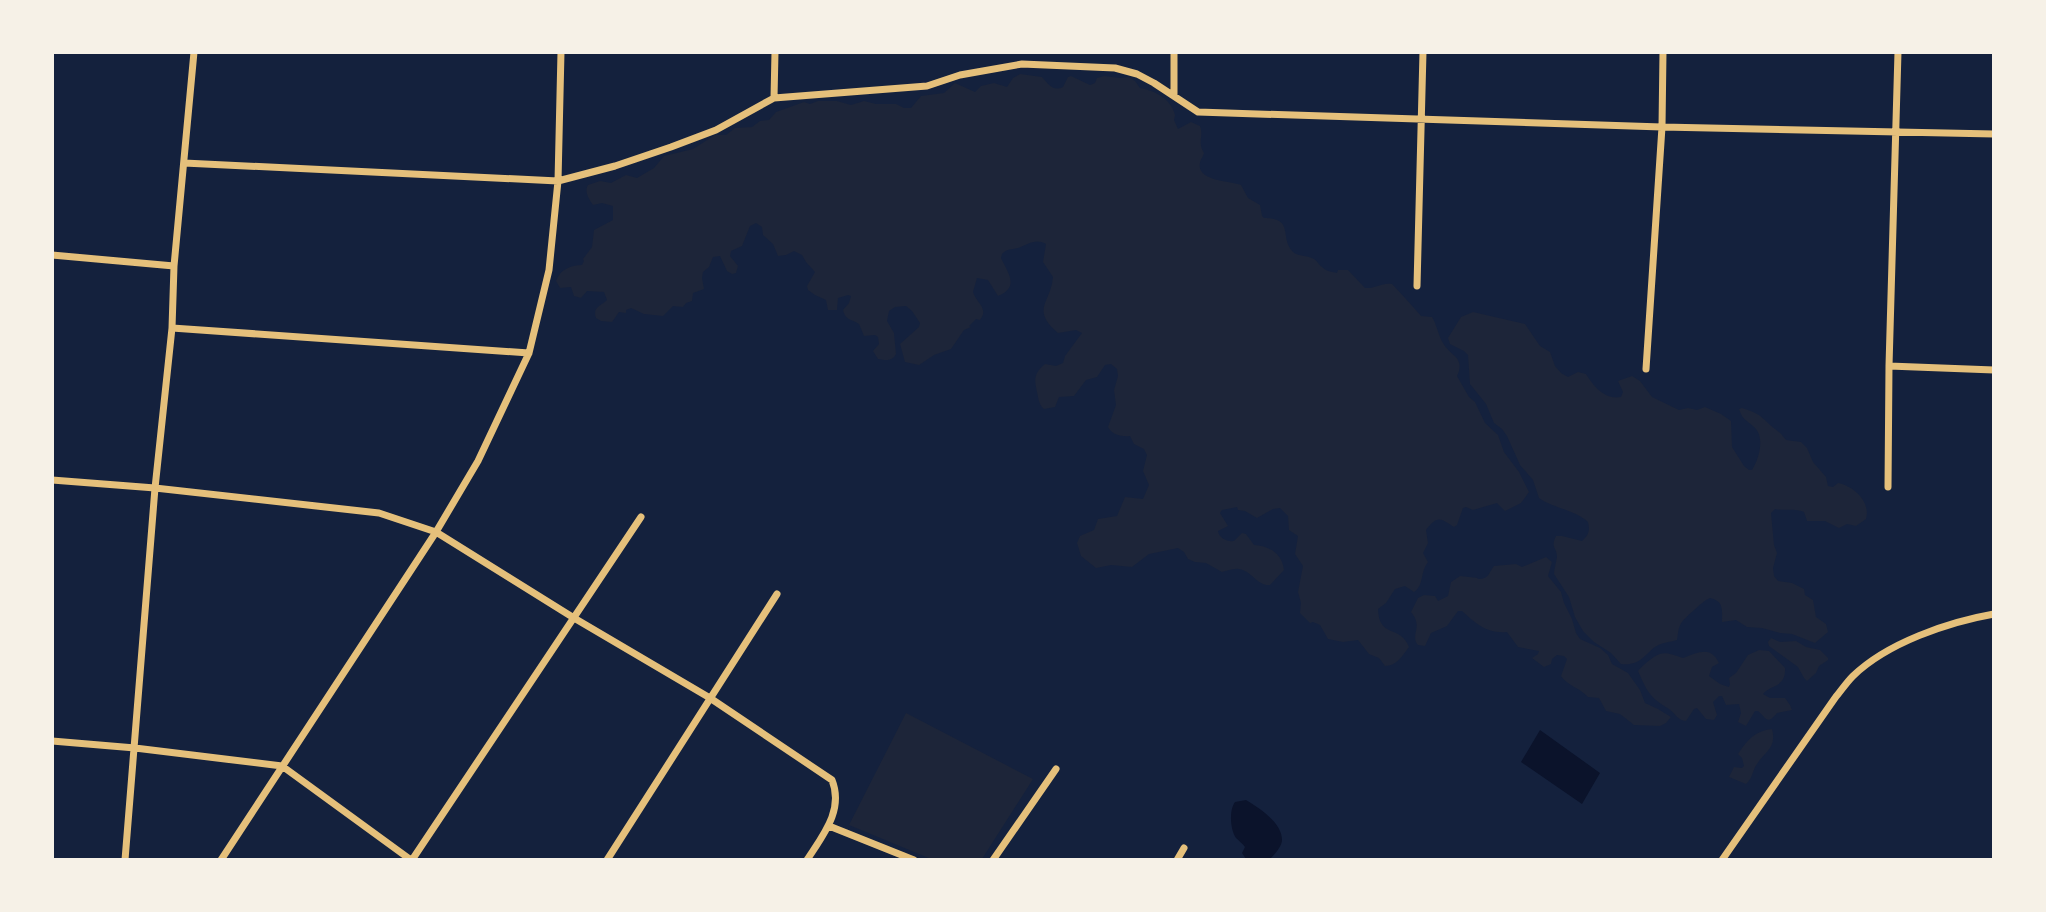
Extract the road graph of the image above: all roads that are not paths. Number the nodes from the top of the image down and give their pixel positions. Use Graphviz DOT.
graph roads {
  1 [pos="194,52"];
  2 [pos="561,52"];
  3 [pos="775,52"];
  4 [pos="1174,52"];
  5 [pos="1423,52"];
  6 [pos="1663,52"];
  7 [pos="1898,52"];
  8 [pos="1174,95"];
  9 [pos="774,98"];
  10 [pos="1421,119"];
  11 [pos="1662,127"];
  12 [pos="1896,132"];
  13 [pos="1993,134"];
  14 [pos="184,163"];
  15 [pos="558,181"];
  16 [pos="52,255"];
  17 [pos="174,266"];
  18 [pos="1417,286"];
  19 [pos="172,328"];
  20 [pos="529,353"];
  21 [pos="1889,366"];
  22 [pos="1646,369"];
  23 [pos="1993,370"];
  24 [pos="52,480"];
  25 [pos="1888,487"];
  26 [pos="155,488"];
  27 [pos="641,517"];
  28 [pos="436,532"];
  29 [pos="777,594"];
  30 [pos="1993,614"];
  31 [pos="574,618"];
  32 [pos="710,698"];
  33 [pos="52,741"];
  34 [pos="135,748"];
  35 [pos="282,766"];
  36 [pos="1056,769"];
  37 [pos="829,826"];
  38 [pos="1184,848"];
  39 [pos="125,859"];
  40 [pos="221,859"];
  41 [pos="411,859"];
  42 [pos="607,859"];
  43 [pos="807,859"];
  44 [pos="914,859"];
  45 [pos="993,859"];
  46 [pos="1177,859"];
  47 [pos="1722,859"];
  1 -- 14 [label="street"];
  2 -- 15 [label="street"];
  3 -- 9 [label="street"];
  4 -- 8 [label="street"];
  5 -- 10 [label="street"];
  6 -- 11 [label="street"];
  7 -- 12 [label="street"];
  8 -- 9 [label="street"];
  8 -- 10 [label="street"];
  9 -- 15 [label="street"];
  10 -- 11 [label="street"];
  10 -- 18 [label="street"];
  11 -- 12 [label="street"];
  11 -- 22 [label="street"];
  12 -- 13 [label="street"];
  12 -- 21 [label="street"];
  14 -- 15 [label="street"];
  14 -- 17 [label="street"];
  15 -- 20 [label="street"];
  16 -- 17 [label="street"];
  17 -- 19 [label="street"];
  19 -- 20 [label="street"];
  19 -- 26 [label="street"];
  20 -- 28 [label="street"];
  21 -- 23 [label="street"];
  21 -- 25 [label="street"];
  24 -- 26 [label="street"];
  26 -- 28 [label="street"];
  26 -- 34 [label="street"];
  27 -- 31 [label="street"];
  28 -- 31 [label="street"];
  28 -- 35 [label="street"];
  29 -- 32 [label="street"];
  30 -- 47 [label="street"];
  31 -- 32 [label="street"];
  31 -- 41 [label="street"];
  32 -- 37 [label="street"];
  32 -- 42 [label="street"];
  33 -- 34 [label="street"];
  34 -- 35 [label="street"];
  34 -- 39 [label="street"];
  35 -- 40 [label="street"];
  35 -- 41 [label="street"];
  36 -- 45 [label="street"];
  37 -- 43 [label="street"];
  37 -- 44 [label="street"];
  38 -- 46 [label="street"];
}
